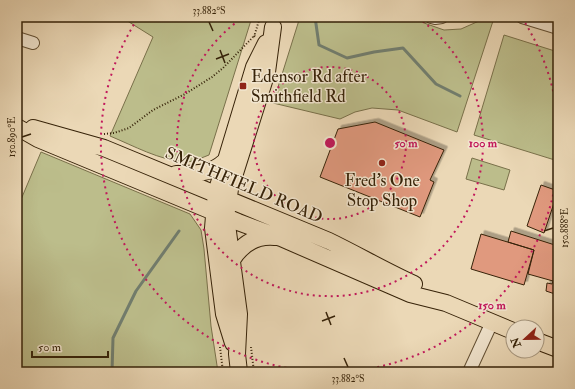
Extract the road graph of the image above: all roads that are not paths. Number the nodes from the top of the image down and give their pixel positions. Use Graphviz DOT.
graph roads {
  1 [pos="431,17"];
  2 [pos="442,17"];
  3 [pos="522,17"];
  4 [pos="275,22"];
  5 [pos="558,28"];
  6 [pos="17,38"];
  7 [pos="34,42"];
  8 [pos="17,125"];
  9 [pos="224,162"];
  10 [pos="170,174"];
  11 [pos="222,196"];
  12 [pos="220,214"];
  13 [pos="281,238"];
  14 [pos="232,260"];
  15 [pos="446,303"];
  16 [pos="492,322"];
  17 [pos="505,328"];
  18 [pos="545,344"];
  19 [pos="558,350"];
  20 [pos="237,354"];
  21 [pos="239,372"];
  22 [pos="469,372"];
  1 -- 2 [label="street"];
  3 -- 5 [label="street"];
  4 -- 9 [label="main road"];
  4 -- 11 [label="main road"];
  6 -- 7 [label="street"];
  8 -- 10 [label="main road, SMITHFIELD ROAD"];
  8 -- 12 [label="main road, SMITHFIELD ROAD"];
  9 -- 10 [label="main road"];
  9 -- 11 [label="main road"];
  10 -- 11 [label="main road, SMITHFIELD ROAD"];
  11 -- 12 [label="main road"];
  11 -- 15 [label="main road, SMITHFIELD ROAD"];
  12 -- 13 [label="main road, SMITHFIELD ROAD"];
  12 -- 14 [label="main road"];
  12 -- 20 [label="main road"];
  13 -- 14 [label="main road"];
  13 -- 15 [label="main road, SMITHFIELD ROAD"];
  14 -- 20 [label="main road"];
  15 -- 16 [label="main road, SMITHFIELD ROAD"];
  16 -- 17 [label="main road, SMITHFIELD ROAD"];
  16 -- 22 [label="street"];
  18 -- 19 [label="main road"];
  20 -- 21 [label="main road"];
}
